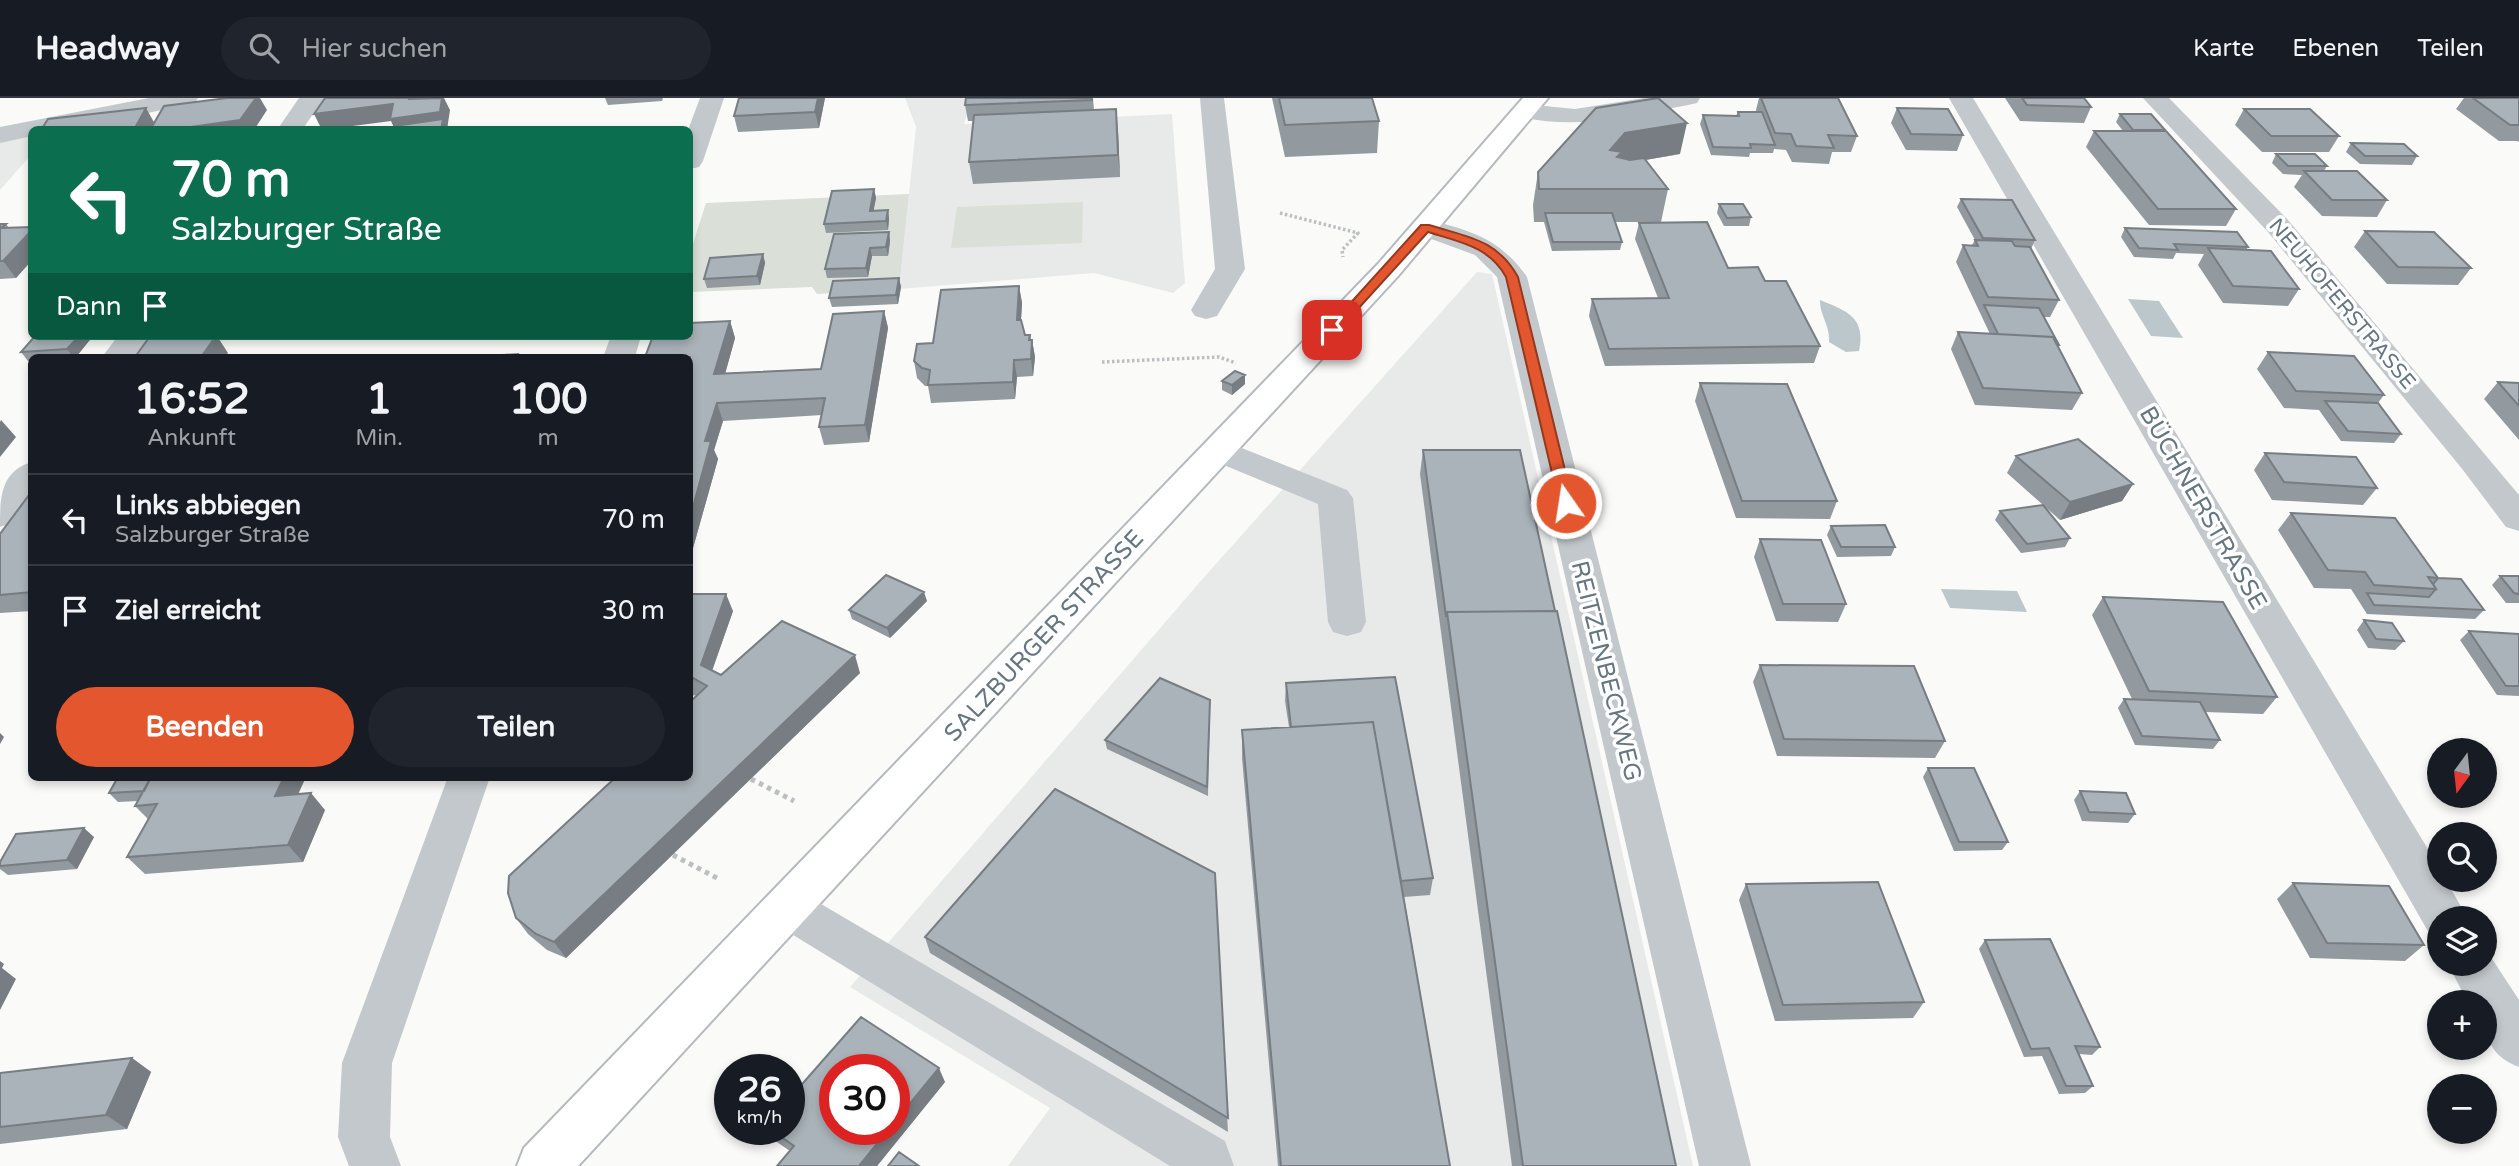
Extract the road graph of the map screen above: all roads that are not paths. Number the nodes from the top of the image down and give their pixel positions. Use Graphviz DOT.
graph roads {
  1 [pos="186,98"];
  2 [pos="312,98"];
  3 [pos="712,98"];
  4 [pos="1212,98"];
  5 [pos="1688,98"];
  6 [pos="1961,98"];
  7 [pos="2155,98"];
  8 [pos="1530,104"];
  9 [pos="45,126"];
  10 [pos="292,126"];
  11 [pos="28,129"];
  12 [pos="0,135"];
  13 [pos="693,152"];
  14 [pos="1425,228"];
  15 [pos="1206,310"];
  16 [pos="131,340"];
  17 [pos="120,354"];
  18 [pos="1219,450"];
  19 [pos="28,478"];
  20 [pos="0,515"];
  21 [pos="2519,519"];
  22 [pos="1347,622"];
  23 [pos="468,781"];
  24 [pos="2437,906"];
  25 [pos="788,908"];
  26 [pos="2478,976"];
  27 [pos="2519,1044"];
  28 [pos="375,1166"];
  29 [pos="543,1166"];
  30 [pos="1208,1166"];
  31 [pos="1725,1166"];
  1 -- 9 [label="street"];
  2 -- 10 [label="street"];
  3 -- 13 [label="street"];
  4 -- 15 [label="street"];
  5 -- 8 [label="street"];
  6 -- 24 [label="street, BÜCHNERSTRASSE"];
  7 -- 21 [label="street, NEUHOFERSTRASSE"];
  8 -- 14 [label="main road, SALZBURGER STRASSE"];
  11 -- 12 [label="street"];
  14 -- 18 [label="main road, SALZBURGER STRASSE"];
  14 -- 31 [label="street, REITZENBECKWEG"];
  16 -- 17 [label="street"];
  18 -- 22 [label="street"];
  18 -- 25 [label="main road, SALZBURGER STRASSE"];
  19 -- 20 [label="street"];
  23 -- 28 [label="street"];
  25 -- 29 [label="main road, SALZBURGER STRASSE"];
  25 -- 30 [label="street"];
  26 -- 27 [label="street"];
}
